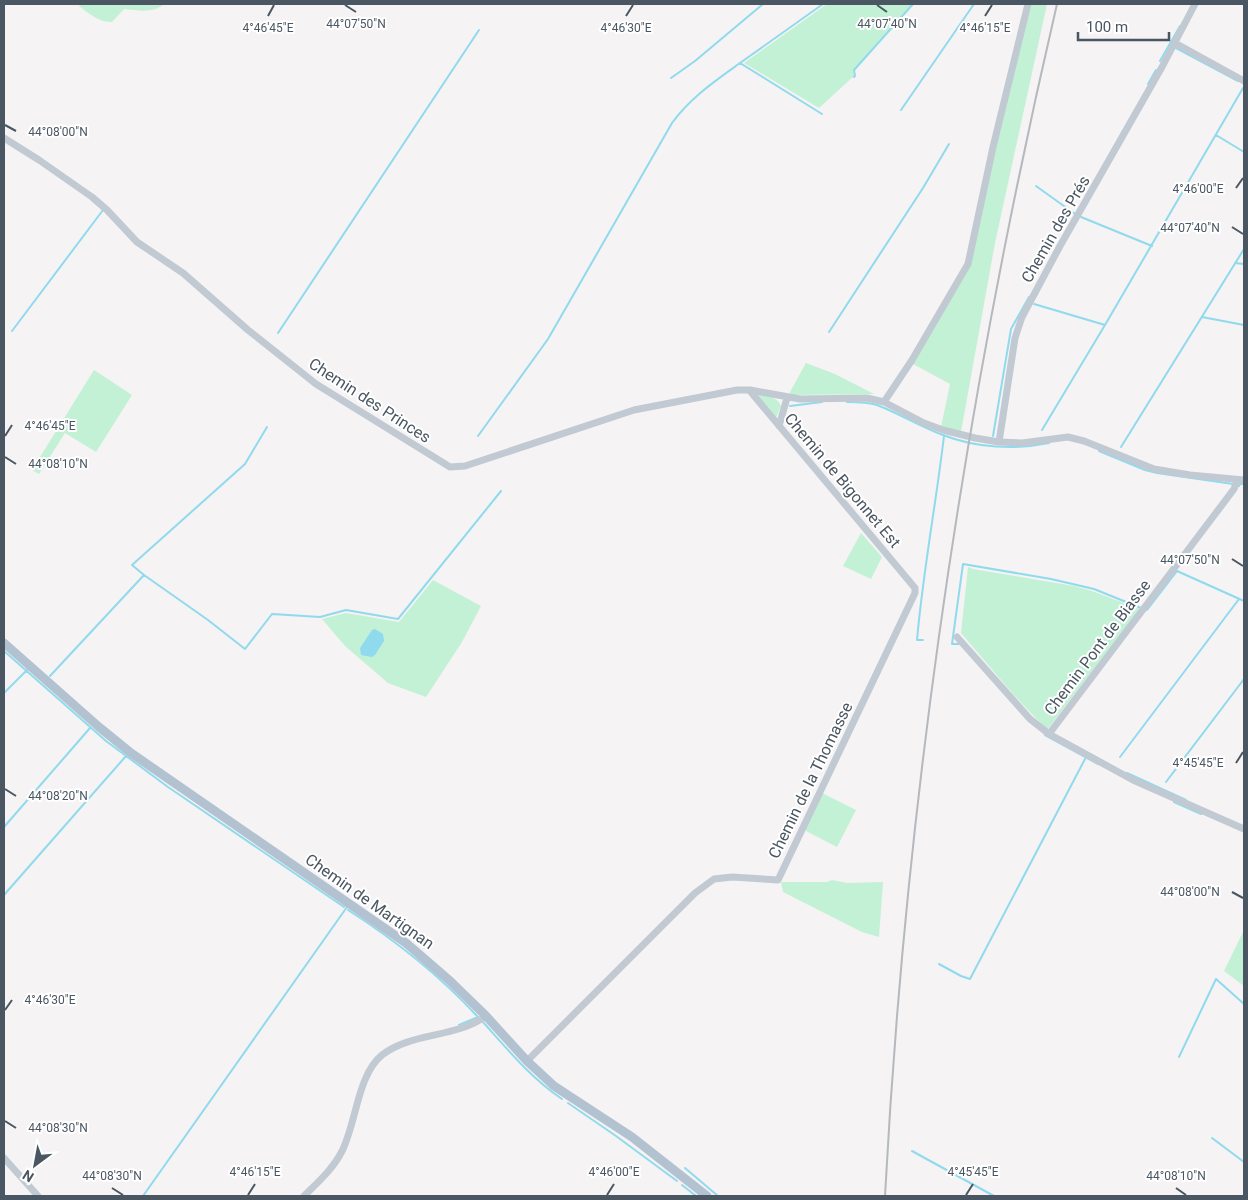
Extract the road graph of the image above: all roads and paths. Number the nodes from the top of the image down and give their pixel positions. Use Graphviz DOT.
graph roads {
  1 [pos="1028,4"];
  2 [pos="1195,4"];
  3 [pos="1174,43"];
  4 [pos="1244,81"];
  5 [pos="4,138"];
  6 [pos="750,390"];
  7 [pos="787,398"];
  8 [pos="884,402"];
  9 [pos="779,426"];
  10 [pos="999,442"];
  11 [pos="1241,480"];
  12 [pos="915,588"];
  13 [pos="957,638"];
  14 [pos="4,643"];
  15 [pos="1049,734"];
  16 [pos="1244,830"];
  17 [pos="486,1016"];
  18 [pos="527,1061"];
  19 [pos="4,1158"];
  20 [pos="38,1196"];
  21 [pos="304,1196"];
  22 [pos="707,1196"];
  1 -- 8 [label="street"];
  2 -- 3 [label="street, Chemin des Prés"];
  3 -- 4 [label="street"];
  3 -- 10 [label="street, Chemin des Prés"];
  5 -- 6 [label="street, Chemin des Princes"];
  6 -- 7 [label="street, Chemin des Princes"];
  6 -- 9 [label="street, Chemin de Bigonnet Est"];
  7 -- 8 [label="street, Chemin des Princes"];
  7 -- 9 [label="street"];
  8 -- 10 [label="street, Chemin des Princes"];
  9 -- 12 [label="street, Chemin de Bigonnet Est"];
  10 -- 11 [label="street, Chemin des Princes"];
  11 -- 15 [label="street, Chemin Pont de Biasse"];
  12 -- 18 [label="street, Chemin de la Thomasse"];
  13 -- 15 [label="street"];
  14 -- 17 [label="main road, Chemin de Martignan"];
  15 -- 16 [label="street"];
  17 -- 18 [label="main road, Chemin de Martignan"];
  17 -- 21 [label="street"];
  18 -- 22 [label="main road, Chemin de Martignan"];
  19 -- 20 [label="street"];
}
